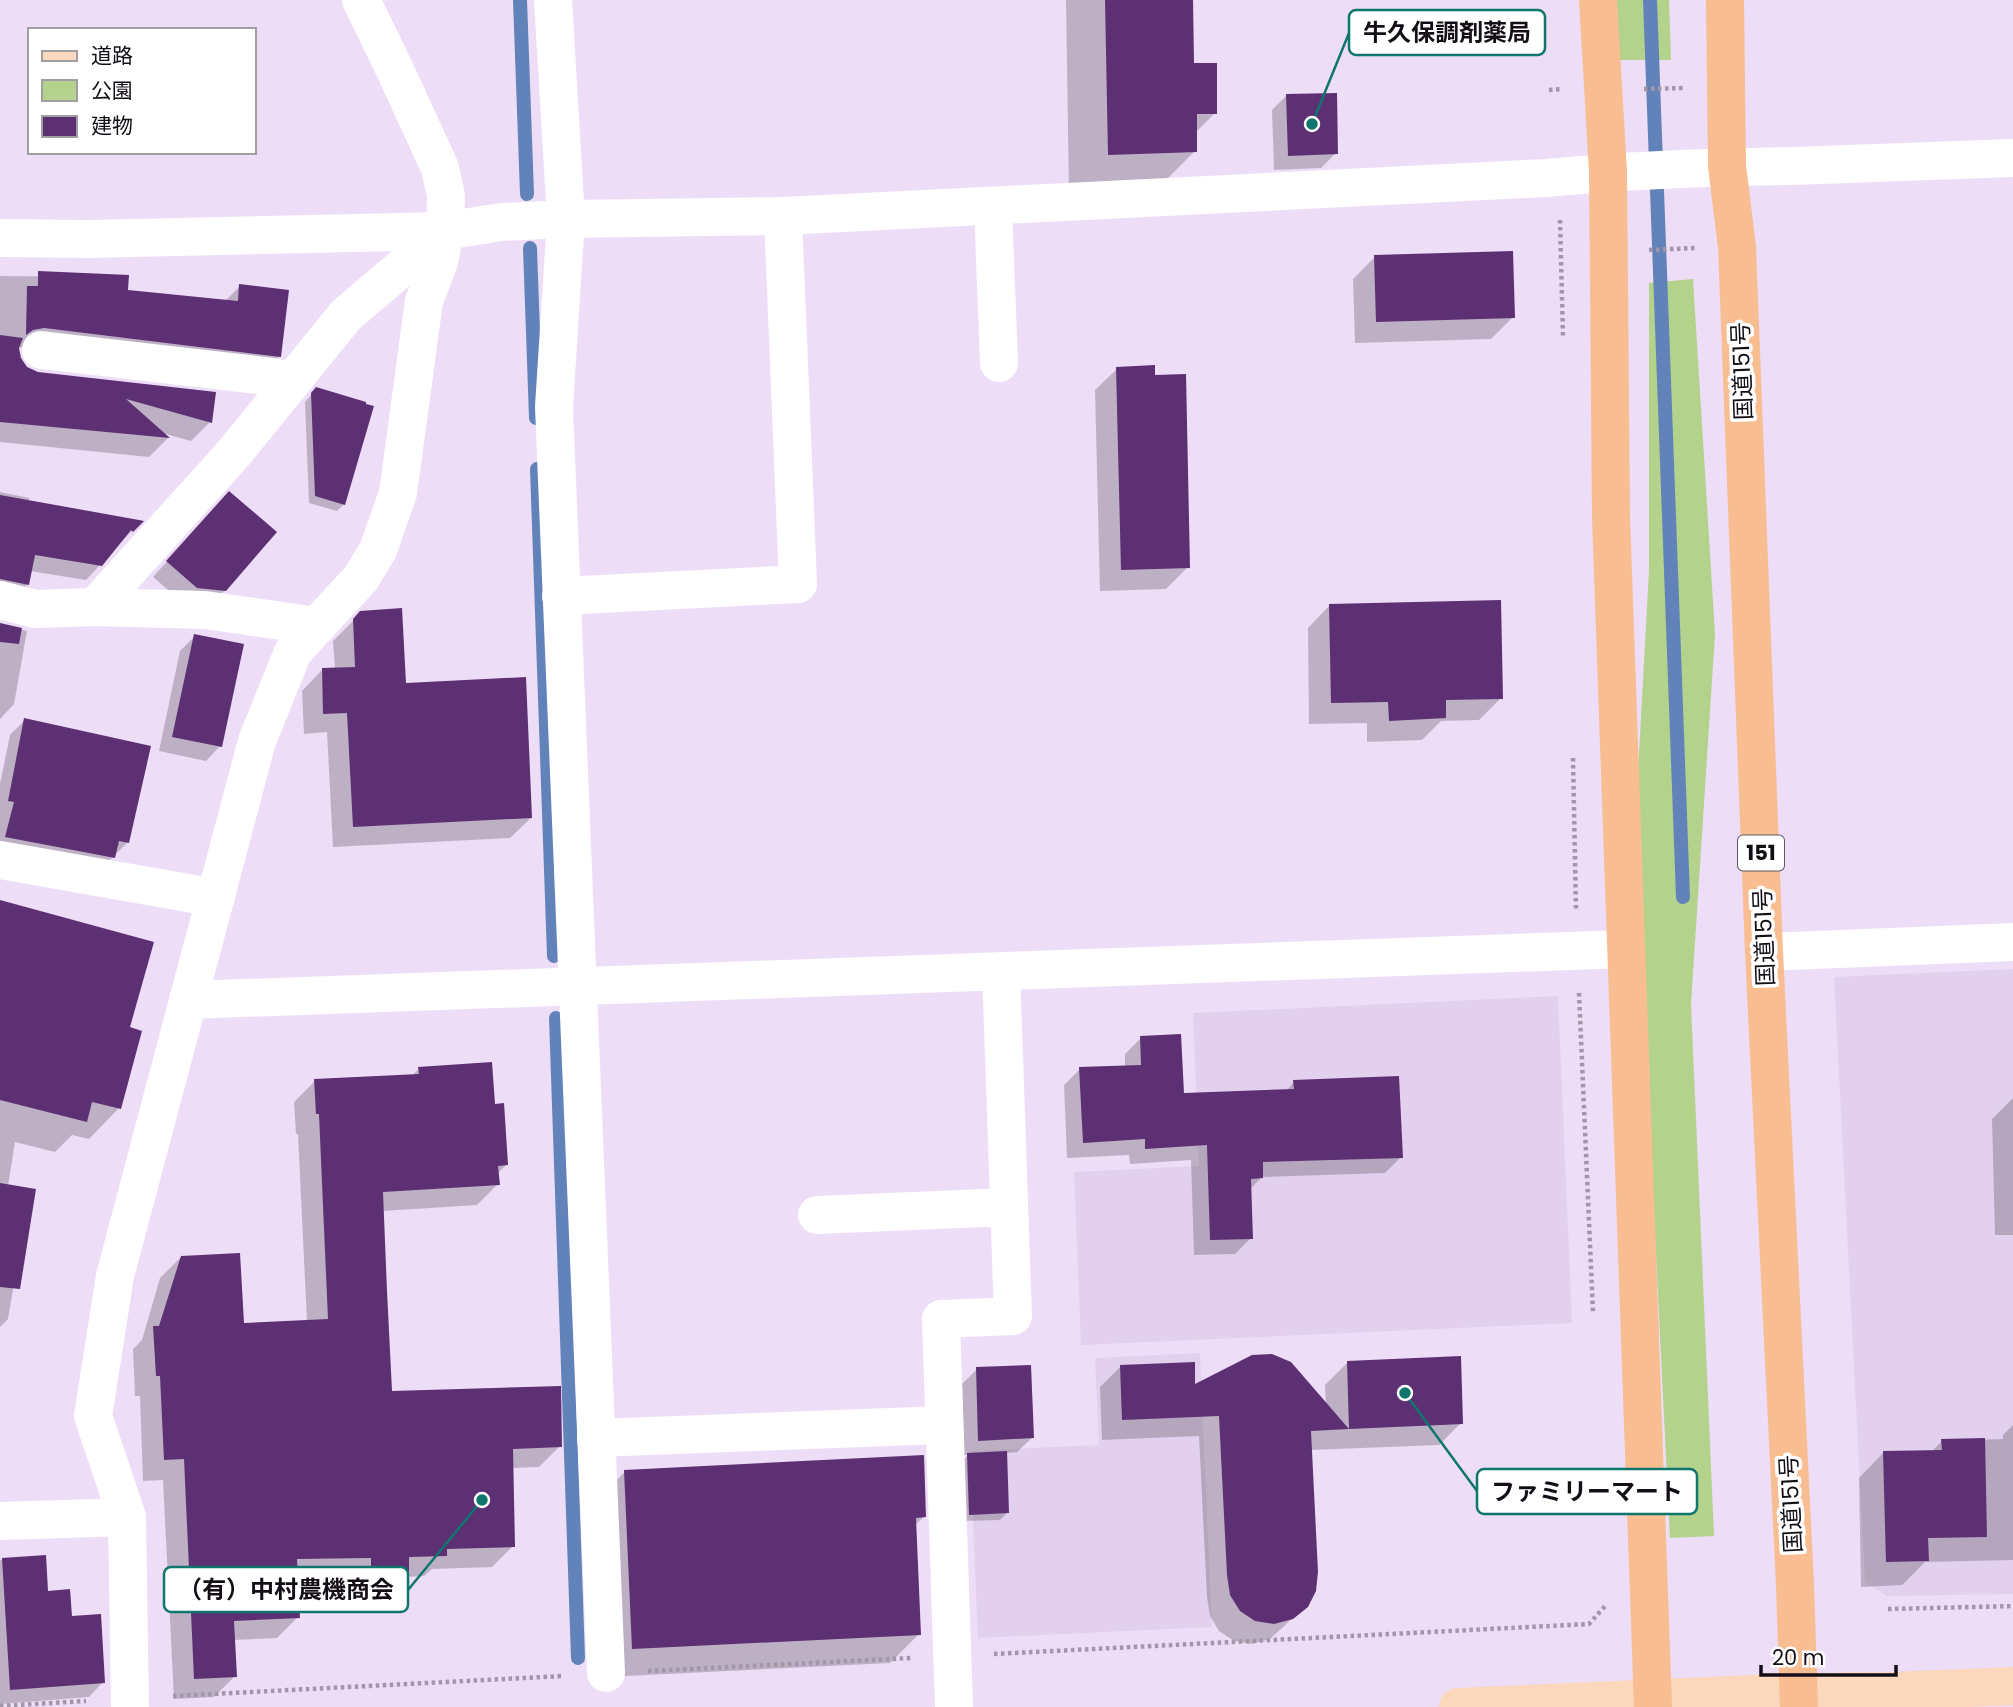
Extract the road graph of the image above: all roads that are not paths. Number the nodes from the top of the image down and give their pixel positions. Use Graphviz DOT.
graph roads {
  1 [pos="361,0"];
  2 [pos="553,0"];
  3 [pos="1598,0"];
  4 [pos="1725,0"];
  5 [pos="2013,158"];
  6 [pos="1727,166"];
  7 [pos="1608,172"];
  8 [pos="993,206"];
  9 [pos="783,216"];
  10 [pos="566,219"];
  11 [pos="445,231"];
  12 [pos="0,238"];
  13 [pos="41,350"];
  14 [pos="999,363"];
  15 [pos="290,384"];
  16 [pos="561,596"];
  17 [pos="0,600"];
  18 [pos="95,607"];
  19 [pos="317,626"];
  20 [pos="0,860"];
  21 [pos="216,898"];
  22 [pos="2013,942"];
  23 [pos="1626,949"];
  24 [pos="1765,952"];
  25 [pos="1001,971"];
  26 [pos="577,986"];
  27 [pos="188,1000"];
  28 [pos="1009,1207"];
  29 [pos="817,1215"];
  30 [pos="944,1425"];
  31 [pos="596,1438"];
  32 [pos="127,1517"];
  33 [pos="0,1521"];
  34 [pos="606,1674"];
  35 [pos="2013,1686"];
  36 [pos="1799,1700"];
  37 [pos="146,1702"];
  38 [pos="1653,1703"];
  39 [pos="954,1707"];
  40 [pos="1458,1707"];
  1 -- 11 [label="street"];
  2 -- 10 [label="street"];
  3 -- 7 [label="highway"];
  4 -- 6 [label="highway, 国道151号 / 151"];
  5 -- 6 [label="street"];
  6 -- 7 [label="street"];
  6 -- 24 [label="highway, 国道151号 / 151"];
  7 -- 8 [label="street"];
  7 -- 23 [label="highway"];
  8 -- 9 [label="street"];
  8 -- 14 [label="street"];
  9 -- 10 [label="street"];
  9 -- 16 [label="street"];
  10 -- 11 [label="street"];
  10 -- 16 [label="street"];
  11 -- 12 [label="street"];
  11 -- 15 [label="street"];
  11 -- 19 [label="street"];
  13 -- 15 [label="street"];
  15 -- 18 [label="street"];
  16 -- 26 [label="street"];
  17 -- 18 [label="street"];
  18 -- 19 [label="street"];
  19 -- 21 [label="street"];
  20 -- 21 [label="street"];
  21 -- 27 [label="street"];
  22 -- 24 [label="street"];
  23 -- 25 [label="street"];
  23 -- 38 [label="highway"];
  24 -- 36 [label="highway, 国道151号 / 151"];
  25 -- 26 [label="street"];
  25 -- 28 [label="street"];
  26 -- 27 [label="street"];
  26 -- 31 [label="street"];
  27 -- 32 [label="street"];
  28 -- 29 [label="street"];
  28 -- 30 [label="street"];
  30 -- 31 [label="street"];
  30 -- 39 [label="street"];
  31 -- 34 [label="street"];
  32 -- 33 [label="street"];
  32 -- 37 [label="street"];
  35 -- 36 [label="main road"];
  36 -- 38 [label="main road"];
  38 -- 40 [label="main road"];
}
